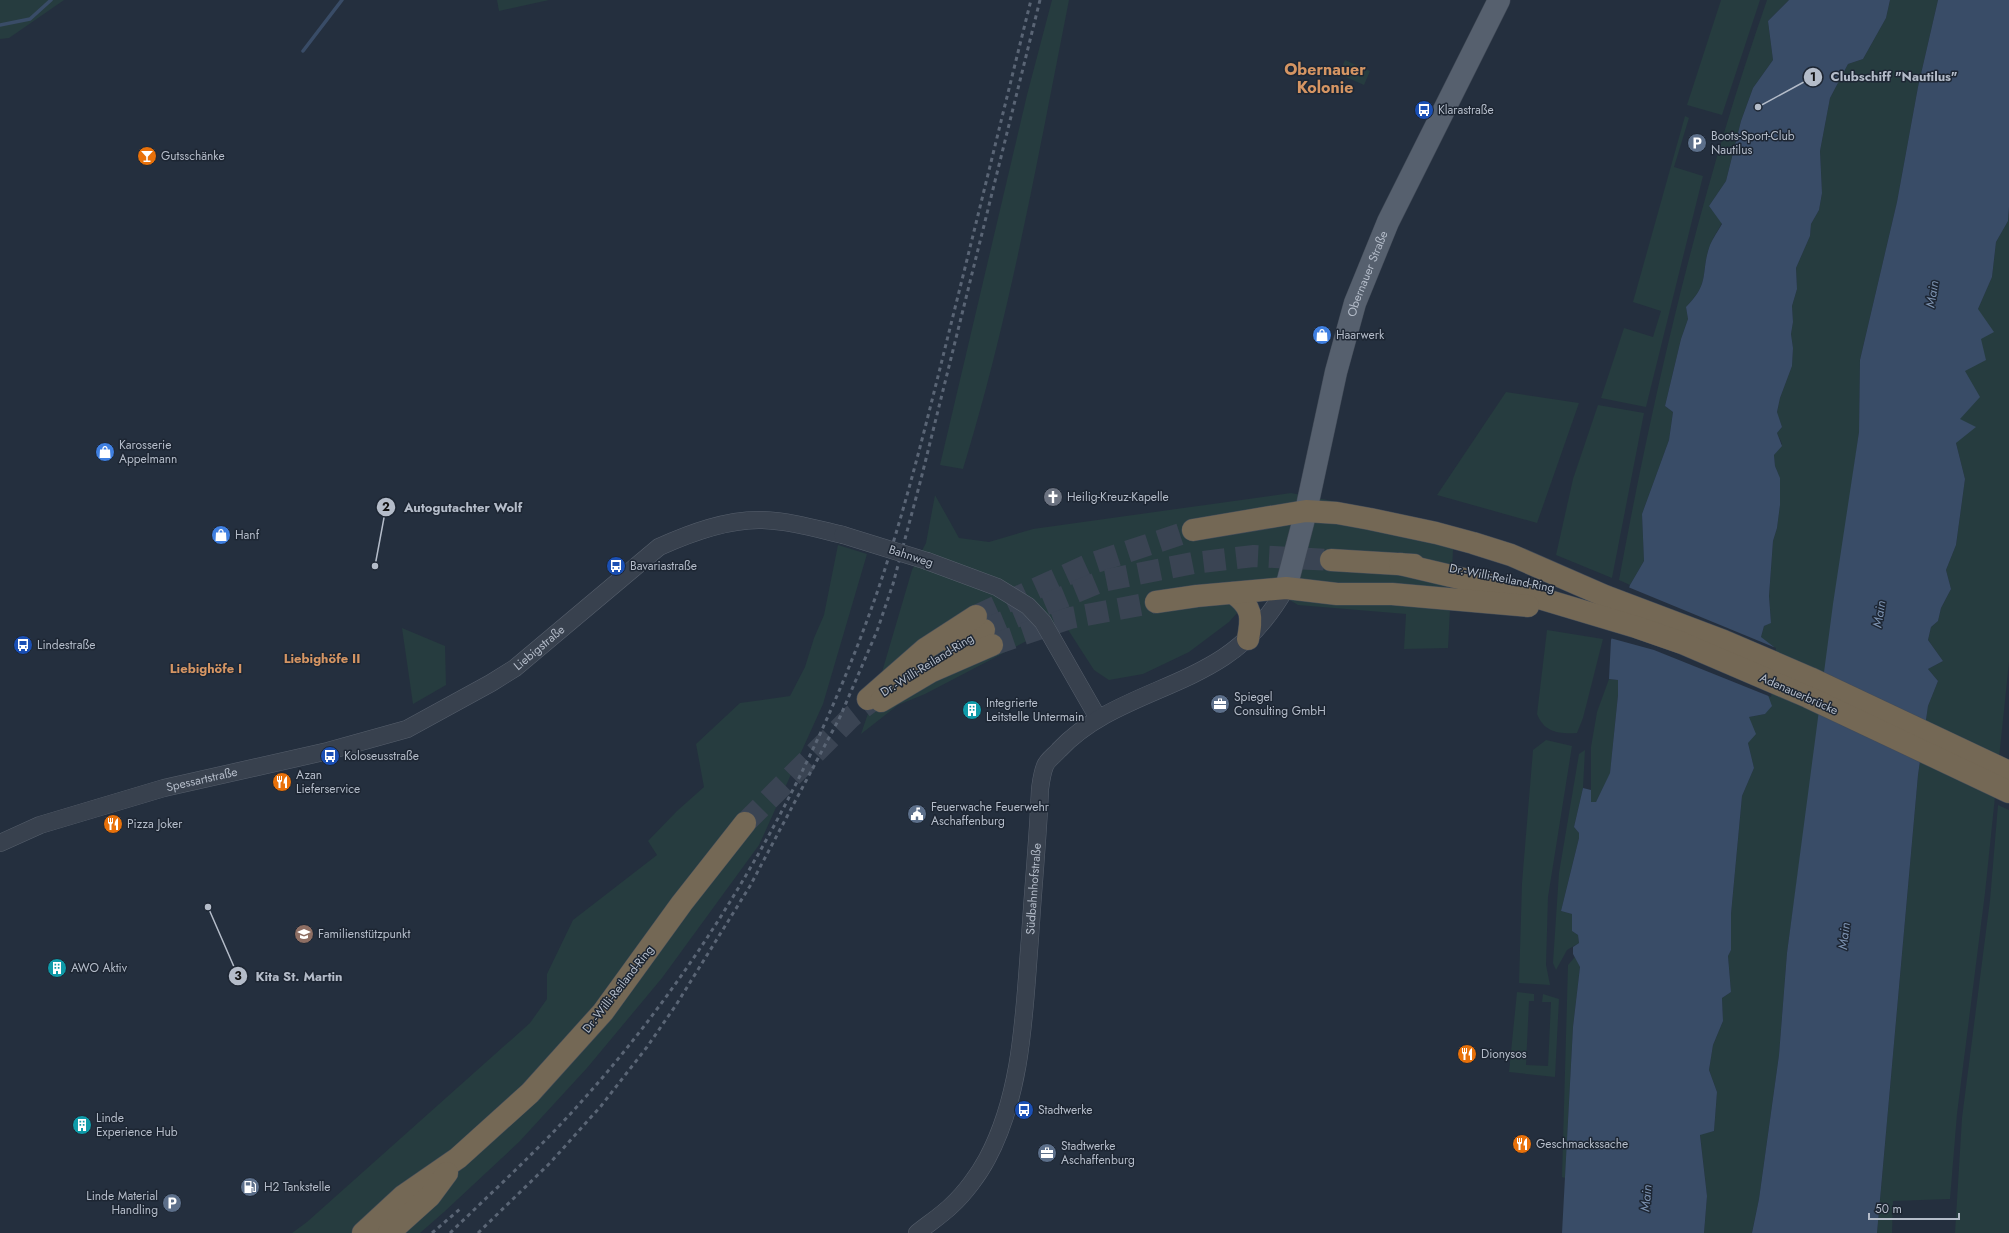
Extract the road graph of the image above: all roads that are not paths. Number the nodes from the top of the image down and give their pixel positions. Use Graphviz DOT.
graph roads {
  1 [pos="1499,0"];
  2 [pos="1306,511"];
  3 [pos="1193,530"];
  4 [pos="659,547"];
  5 [pos="1331,560"];
  6 [pos="1400,564"];
  7 [pos="1277,589"];
  8 [pos="1233,593"];
  9 [pos="1605,596"];
  10 [pos="1156,602"];
  11 [pos="1273,611"];
  12 [pos="1582,611"];
  13 [pos="984,630"];
  14 [pos="1248,639"];
  15 [pos="870,702"];
  16 [pos="1098,718"];
  17 [pos="407,729"];
  18 [pos="2009,772"];
  19 [pos="2009,792"];
  20 [pos="745,823"];
  21 [pos="0,843"];
  22 [pos="458,1158"];
  23 [pos="363,1233"];
  24 [pos="388,1233"];
  25 [pos="916,1233"];
  1 -- 2 [label="main road, Obernauer Straße"];
  2 -- 3 [label="highway"];
  2 -- 7 [label="main road, Obernauer Straße"];
  2 -- 9 [label="highway"];
  4 -- 16 [label="street, Bahnweg, bridge"];
  4 -- 17 [label="street, Liebigstraße"];
  5 -- 6 [label="highway, Dr.-Willi-Reiland-Ring"];
  6 -- 9 [label="highway, Dr.-Willi-Reiland-Ring"];
  6 -- 12 [label="highway, Dr.-Willi-Reiland-Ring"];
  7 -- 8 [label="highway"];
  7 -- 11 [label="street, Obernauer Straße"];
  7 -- 12 [label="highway"];
  8 -- 10 [label="highway"];
  8 -- 14 [label="highway"];
  9 -- 18 [label="highway, Adenauerbrücke"];
  11 -- 14 [label="street, Südbahnhofstraße"];
  12 -- 19 [label="highway, Adenauerbrücke"];
  13 -- 15 [label="highway, Dr.-Willi-Reiland-Ring"];
  14 -- 16 [label="street, Südbahnhofstraße"];
  16 -- 25 [label="street, Südbahnhofstraße"];
  17 -- 21 [label="street, Spessartstraße"];
  20 -- 22 [label="highway, Dr.-Willi-Reiland-Ring"];
  22 -- 23 [label="highway, Dr.-Willi-Reiland-Ring"];
  22 -- 24 [label="highway, Dr.-Willi-Reiland-Ring"];
}
